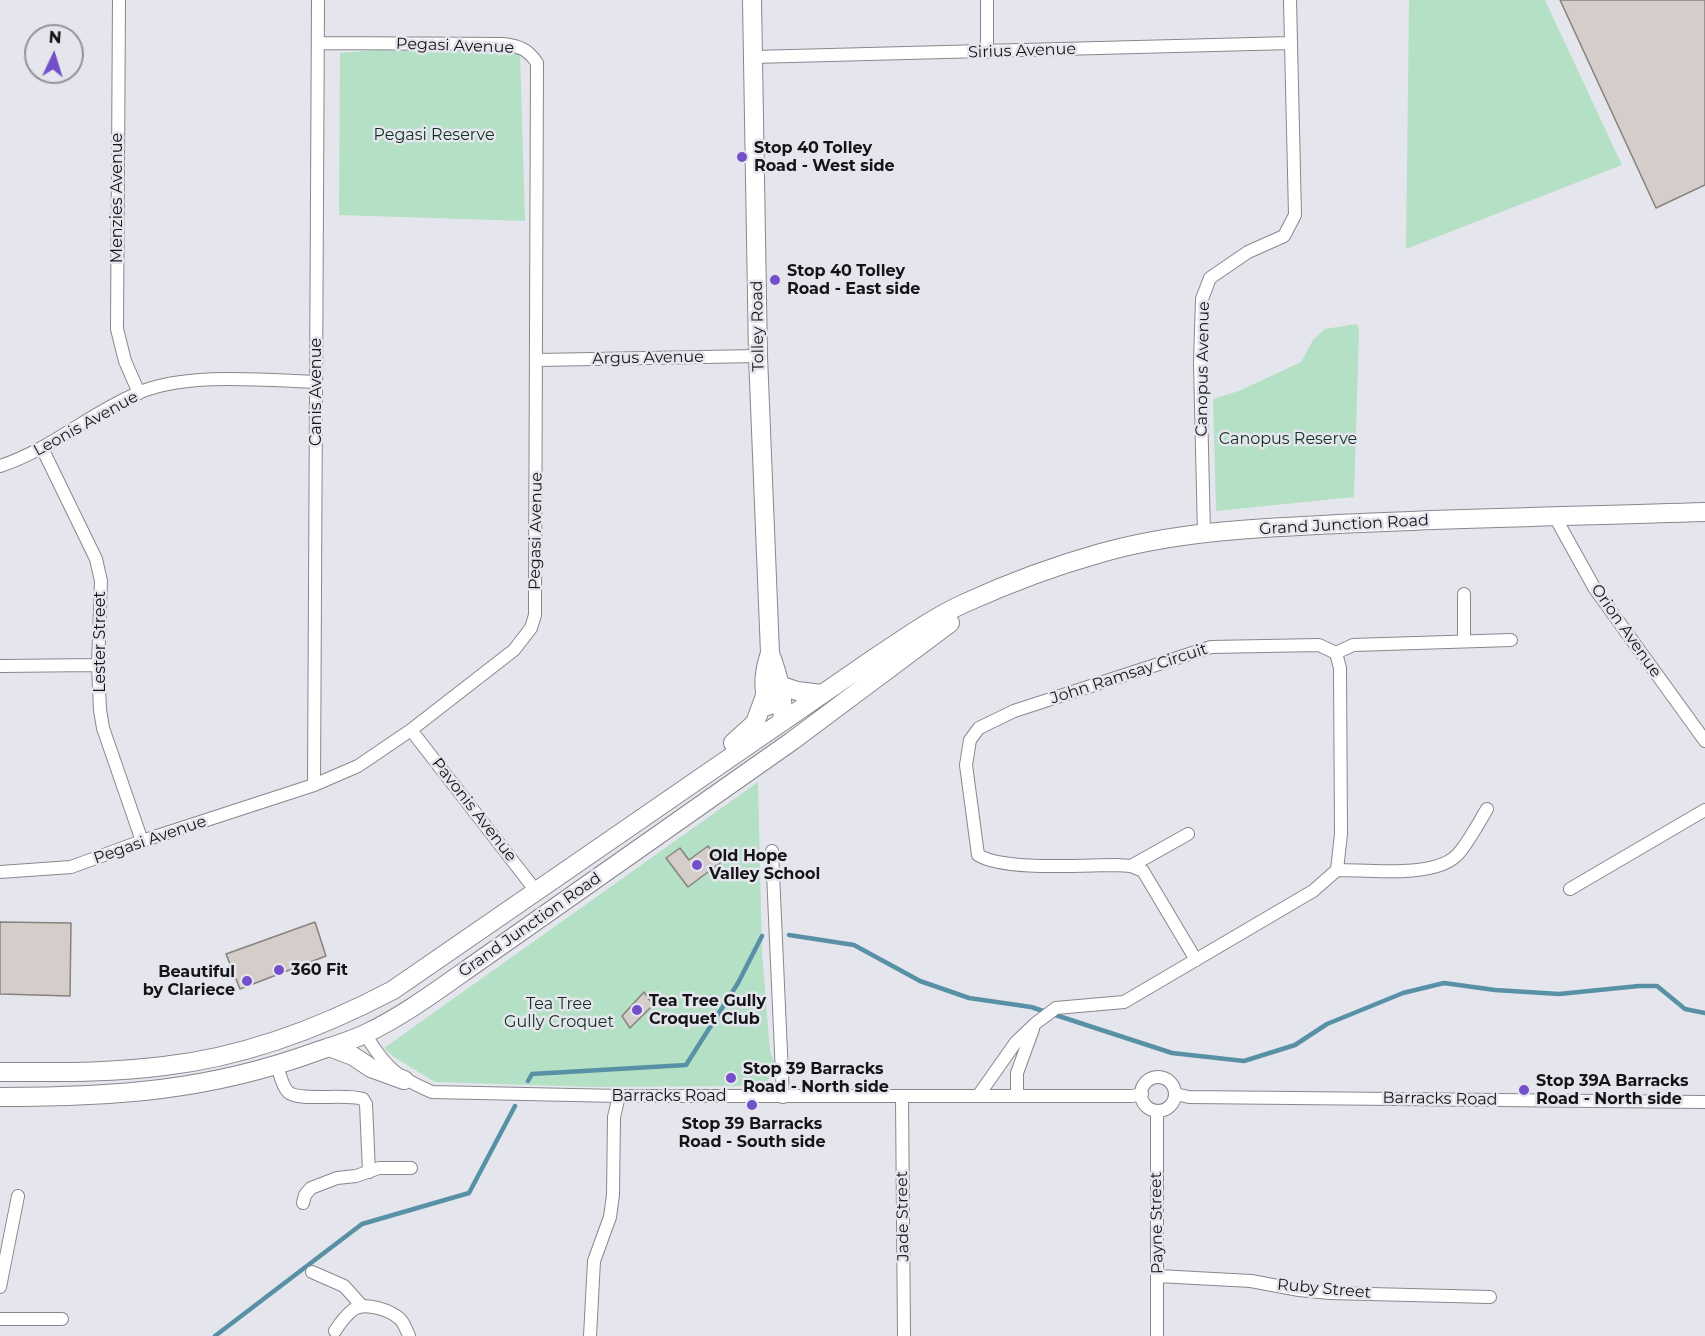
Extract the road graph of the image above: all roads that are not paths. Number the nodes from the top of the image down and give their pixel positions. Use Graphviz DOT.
graph roads {
  1 [pos="119,0"];
  2 [pos="318,0"];
  3 [pos="752,0"];
  4 [pos="987,0"];
  5 [pos="1290,0"];
  6 [pos="318,43"];
  7 [pos="1291,43"];
  8 [pos="987,52"];
  9 [pos="753,57"];
  10 [pos="758,356"];
  11 [pos="538,360"];
  12 [pos="316,381"];
  13 [pos="138,393"];
  14 [pos="42,448"];
  15 [pos="0,466"];
  16 [pos="1705,512"];
  17 [pos="1556,518"];
  18 [pos="1204,534"];
  19 [pos="993,592"];
  20 [pos="1464,594"];
  21 [pos="1511,640"];
  22 [pos="1464,642"];
  23 [pos="1336,653"];
  24 [pos="98,665"];
  25 [pos="0,666"];
  26 [pos="772,690"];
  27 [pos="822,694"];
  28 [pos="782,722"];
  29 [pos="411,730"];
  30 [pos="792,741"];
  31 [pos="1705,741"];
  32 [pos="314,785"];
  33 [pos="1486,809"];
  34 [pos="1705,810"];
  35 [pos="643,817"];
  36 [pos="1188,834"];
  37 [pos="142,841"];
  38 [pos="772,851"];
  39 [pos="1131,866"];
  40 [pos="1337,870"];
  41 [pos="0,872"];
  42 [pos="1570,889"];
  43 [pos="536,891"];
  44 [pos="551,910"];
  45 [pos="1196,960"];
  46 [pos="353,1011"];
  47 [pos="1037,1021"];
  48 [pos="365,1034"];
  49 [pos="329,1047"];
  50 [pos="276,1066"];
  51 [pos="0,1072"];
  52 [pos="404,1080"];
  53 [pos="1142,1094"];
  54 [pos="1175,1094"];
  55 [pos="619,1096"];
  56 [pos="978,1096"];
  57 [pos="1017,1096"];
  58 [pos="0,1097"];
  59 [pos="783,1097"];
  60 [pos="902,1097"];
  61 [pos="1705,1102"];
  62 [pos="1157,1111"];
  63 [pos="411,1168"];
  64 [pos="369,1172"];
  65 [pos="18,1196"];
  66 [pos="303,1203"];
  67 [pos="312,1272"];
  68 [pos="1158,1276"];
  69 [pos="0,1287"];
  70 [pos="1490,1296"];
  71 [pos="362,1306"];
  72 [pos="0,1319"];
  73 [pos="62,1319"];
  74 [pos="335,1331"];
  75 [pos="410,1336"];
  76 [pos="590,1336"];
  77 [pos="904,1336"];
  78 [pos="1157,1336"];
  1 -- 13 [label="street, Menzies Avenue"];
  2 -- 6 [label="street, Canis Avenue"];
  3 -- 9 [label="main road, Tolley Road"];
  4 -- 8 [label="street"];
  5 -- 7 [label="street, Canopus Avenue"];
  6 -- 11 [label="street, Pegasi Avenue"];
  6 -- 12 [label="street, Canis Avenue"];
  7 -- 8 [label="street, Sirius Avenue"];
  7 -- 18 [label="street, Canopus Avenue"];
  8 -- 9 [label="street, Sirius Avenue"];
  9 -- 10 [label="main road, Tolley Road"];
  10 -- 11 [label="street, Argus Avenue"];
  10 -- 26 [label="main road, Tolley Road"];
  11 -- 29 [label="street, Pegasi Avenue"];
  12 -- 13 [label="street, Leonis Avenue"];
  12 -- 32 [label="street, Canis Avenue"];
  13 -- 14 [label="street, Leonis Avenue"];
  14 -- 15 [label="street, Leonis Avenue"];
  14 -- 24 [label="street, Lester Street"];
  16 -- 17 [label="main road, Grand Junction Road"];
  17 -- 18 [label="main road, Grand Junction Road"];
  17 -- 31 [label="street, Orion Avenue"];
  18 -- 19 [label="main road, Grand Junction Road"];
  19 -- 27 [label="main road, Grand Junction Road"];
  19 -- 30 [label="main road, Grand Junction Road"];
  20 -- 22 [label="street"];
  21 -- 22 [label="street"];
  22 -- 23 [label="street"];
  23 -- 39 [label="street, John Ramsay Circuit"];
  23 -- 40 [label="street"];
  24 -- 25 [label="street"];
  24 -- 37 [label="street, Lester Street"];
  26 -- 27 [label="main road"];
  26 -- 28 [label="main road, Tolley Road"];
  26 -- 35 [label="main road"];
  27 -- 28 [label="main road, Grand Junction Road"];
  28 -- 30 [label="main road, Tolley Road"];
  28 -- 35 [label="main road, Grand Junction Road"];
  29 -- 32 [label="street, Pegasi Avenue"];
  29 -- 43 [label="street, Pavonis Avenue"];
  30 -- 44 [label="main road, Grand Junction Road"];
  32 -- 37 [label="street, Pegasi Avenue"];
  33 -- 40 [label="street"];
  34 -- 42 [label="street"];
  35 -- 43 [label="main road, Grand Junction Road"];
  36 -- 39 [label="street"];
  37 -- 41 [label="street, Pegasi Avenue"];
  38 -- 59 [label="street"];
  39 -- 45 [label="street"];
  40 -- 45 [label="street"];
  43 -- 44 [label="main road"];
  43 -- 46 [label="main road, Grand Junction Road"];
  44 -- 48 [label="main road, Grand Junction Road"];
  45 -- 47 [label="street"];
  46 -- 48 [label="main road"];
  46 -- 51 [label="main road, Grand Junction Road"];
  47 -- 56 [label="street"];
  47 -- 57 [label="street"];
  48 -- 49 [label="main road, Grand Junction Road"];
  48 -- 52 [label="street, Barracks Road"];
  49 -- 50 [label="main road, Grand Junction Road"];
  49 -- 52 [label="main road"];
  50 -- 58 [label="main road, Grand Junction Road"];
  50 -- 64 [label="street"];
  52 -- 55 [label="street, Barracks Road"];
  53 -- 54 [label="street"];
  53 -- 57 [label="street, Barracks Road"];
  53 -- 62 [label="street"];
  54 -- 61 [label="street, Barracks Road"];
  54 -- 62 [label="street"];
  55 -- 59 [label="street, Barracks Road"];
  55 -- 76 [label="street"];
  56 -- 57 [label="street, Barracks Road"];
  56 -- 60 [label="street, Barracks Road"];
  59 -- 60 [label="street, Barracks Road"];
  60 -- 77 [label="street, Jade Street"];
  62 -- 68 [label="street, Payne Street"];
  63 -- 64 [label="street"];
  64 -- 66 [label="street"];
  65 -- 69 [label="street"];
  67 -- 71 [label="street"];
  68 -- 70 [label="street, Ruby Street"];
  68 -- 78 [label="street, Payne Street"];
  71 -- 74 [label="street"];
  71 -- 75 [label="street"];
  72 -- 73 [label="street"];
}
